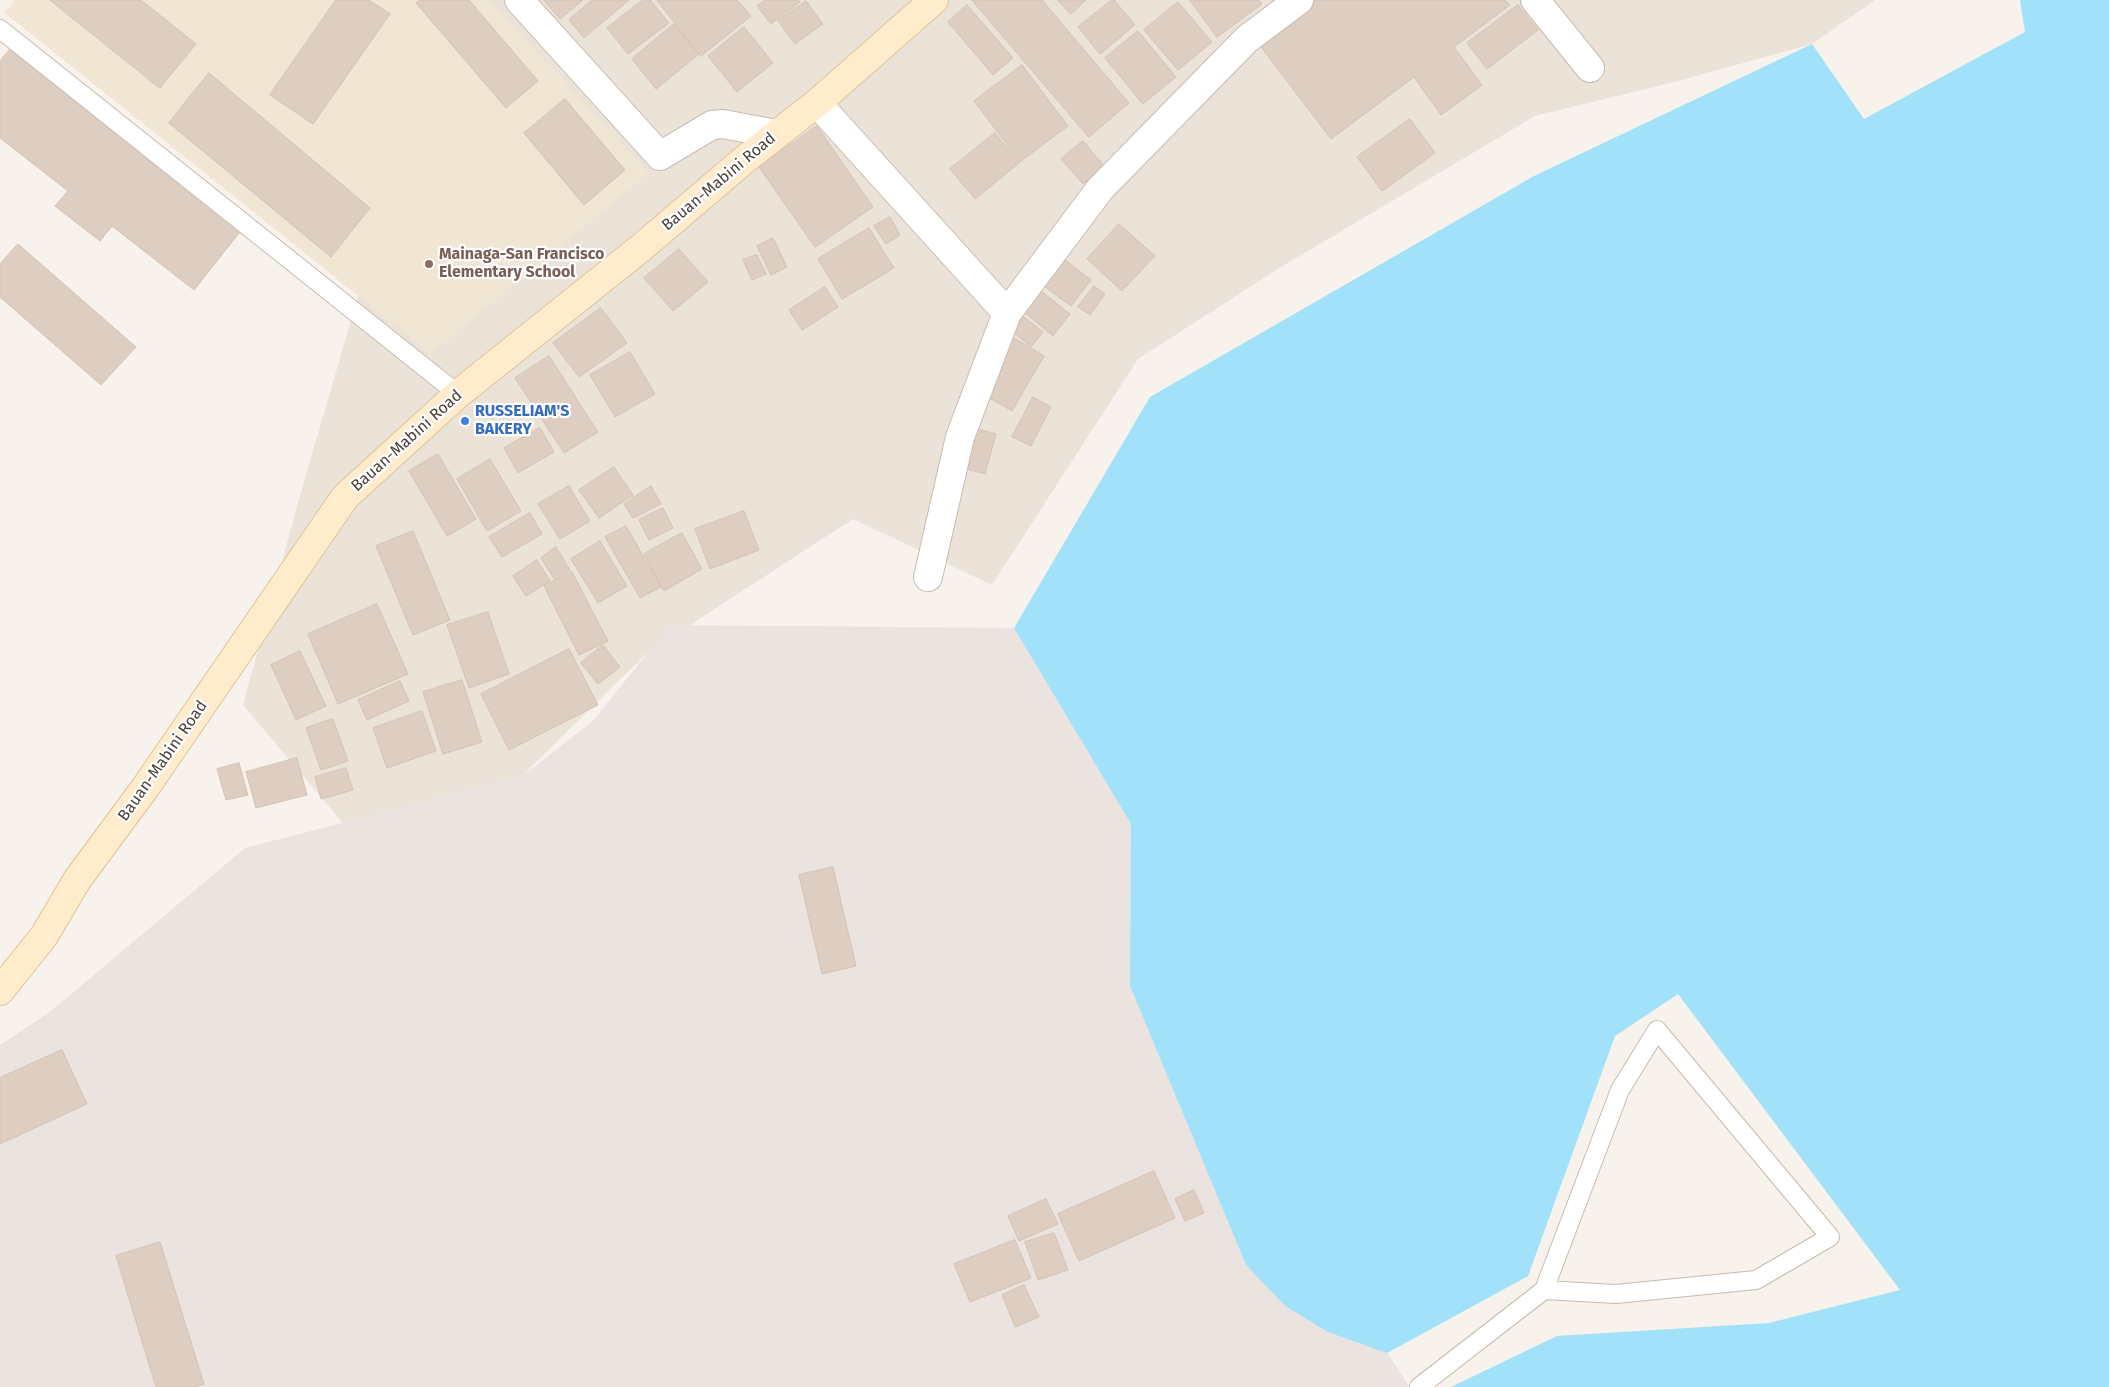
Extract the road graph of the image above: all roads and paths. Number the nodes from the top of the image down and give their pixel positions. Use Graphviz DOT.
graph roads {
  1 [pos="518,0"];
  2 [pos="934,0"];
  3 [pos="1300,0"];
  4 [pos="1534,0"];
  5 [pos="0,29"];
  6 [pos="1590,68"];
  7 [pos="817,103"];
  8 [pos="776,134"];
  9 [pos="1007,313"];
  10 [pos="458,394"];
  11 [pos="928,577"];
  12 [pos="1,990"];
  13 [pos="1544,1290"];
  14 [pos="1419,1387"];
  1 -- 8 [label="street"];
  2 -- 7 [label="main road, Bauan-Mabini Road"];
  3 -- 9 [label="street"];
  4 -- 6 [label="street"];
  5 -- 10 [label="lane"];
  7 -- 8 [label="main road, Bauan-Mabini Road"];
  7 -- 9 [label="street"];
  8 -- 10 [label="main road, Bauan-Mabini Road"];
  9 -- 11 [label="street"];
  10 -- 12 [label="main road, Bauan-Mabini Road"];
  13 -- 13 [label="lane"];
  13 -- 14 [label="lane"];
}
